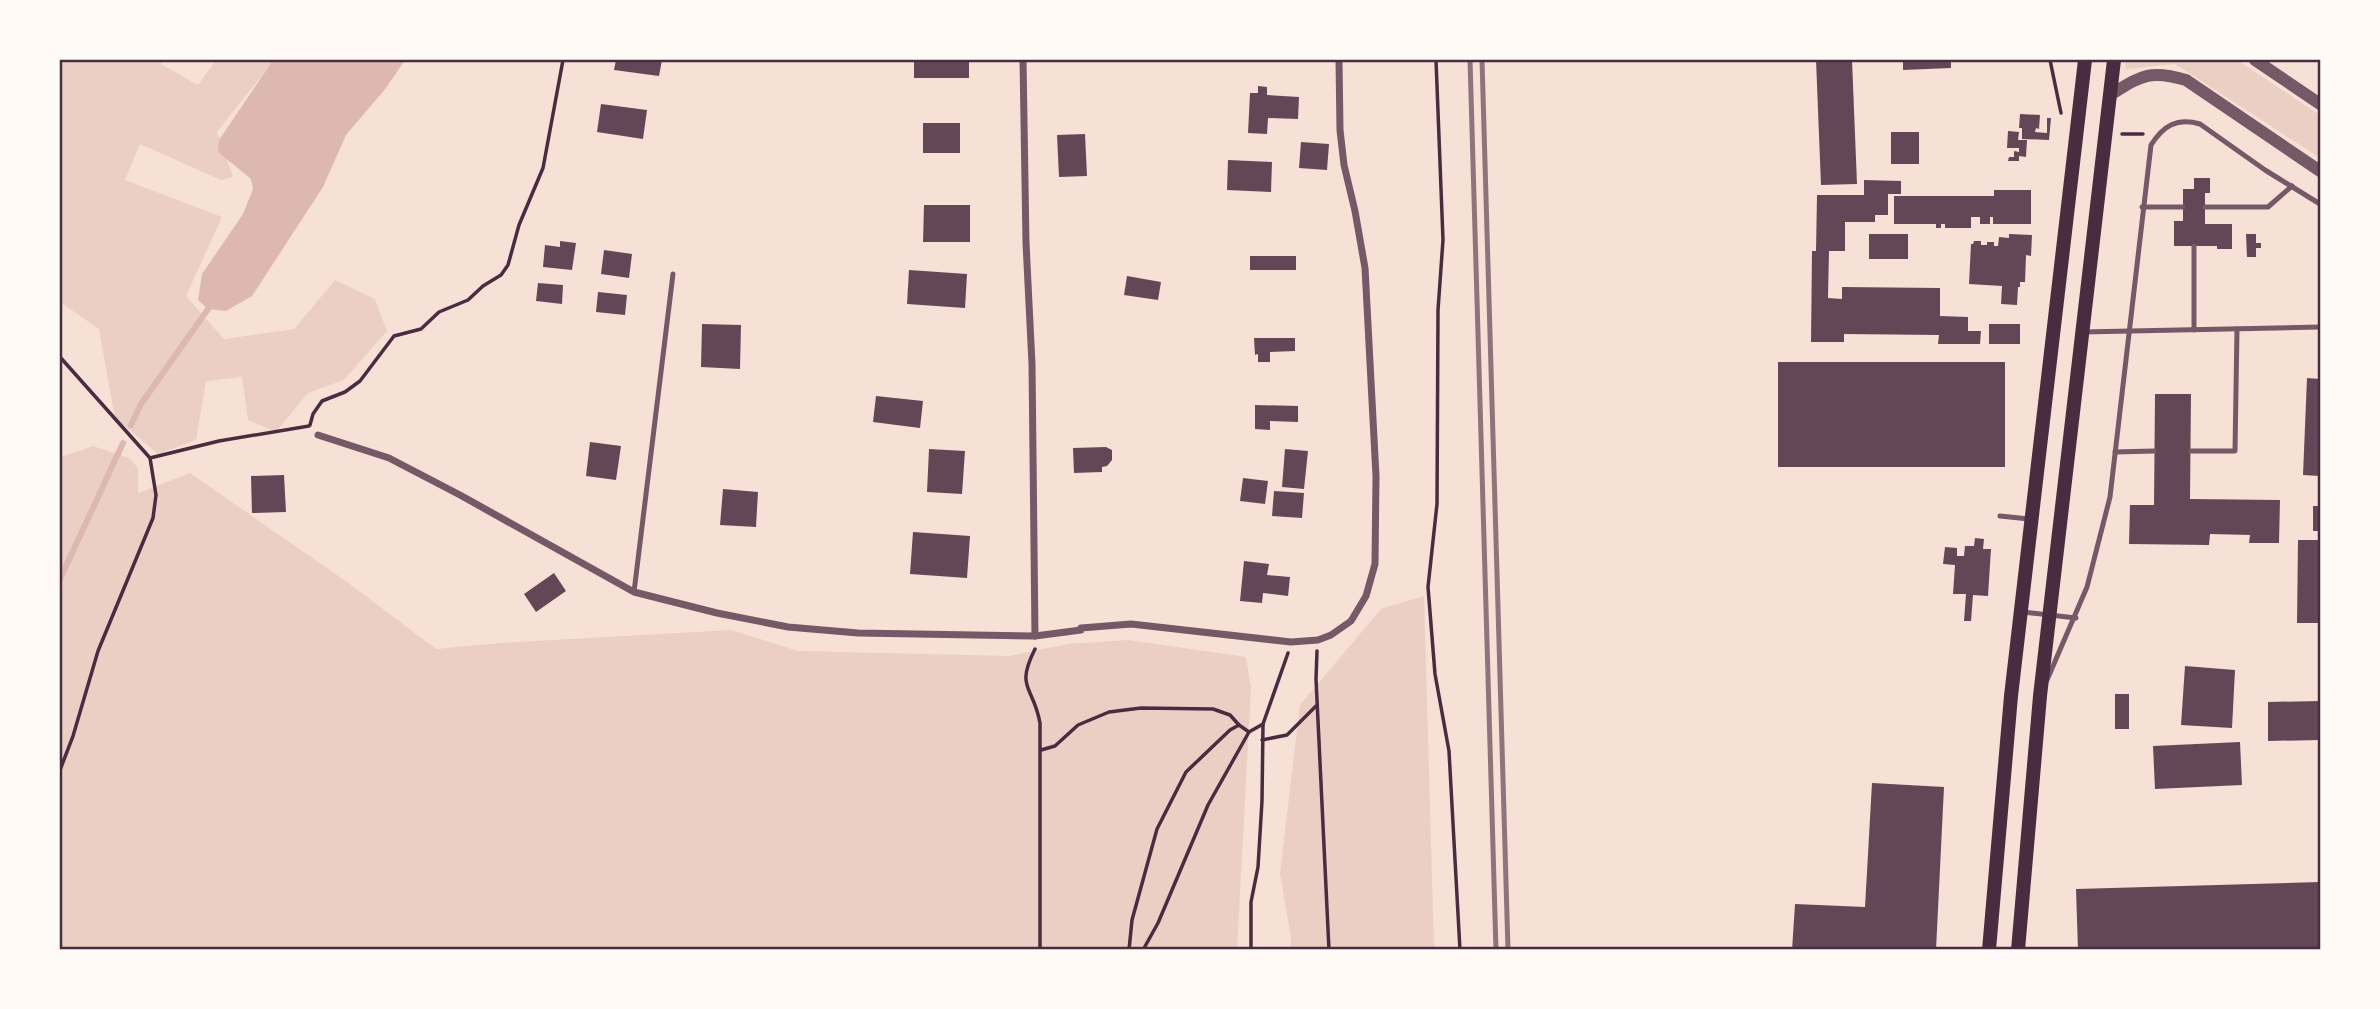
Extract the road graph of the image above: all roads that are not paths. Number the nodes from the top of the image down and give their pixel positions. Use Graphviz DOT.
graph roads {
  1 [pos="1023,60"];
  2 [pos="1339,60"];
  3 [pos="2085,60"];
  4 [pos="2114,60"];
  5 [pos="2255,60"];
  6 [pos="2110,95"];
  7 [pos="2320,104"];
  8 [pos="2320,171"];
  9 [pos="2292,186"];
  10 [pos="2320,204"];
  11 [pos="2142,207"];
  12 [pos="2183,207"];
  13 [pos="2206,207"];
  14 [pos="2194,246"];
  15 [pos="674,274"];
  16 [pos="2320,327"];
  17 [pos="2237,329"];
  18 [pos="2194,330"];
  19 [pos="2082,332"];
  20 [pos="2128,332"];
  21 [pos="318,435"];
  22 [pos="2191,451"];
  23 [pos="2115,452"];
  24 [pos="2154,452"];
  25 [pos="2000,516"];
  26 [pos="2032,520"];
  27 [pos="634,592"];
  28 [pos="2021,612"];
  29 [pos="2049,615"];
  30 [pos="2076,618"];
  31 [pos="1035,636"];
  32 [pos="2040,696"];
  33 [pos="1989,950"];
  34 [pos="2018,950"];
  1 -- 31 [label="street"];
  2 -- 31 [label="street"];
  3 -- 26 [label="main road"];
  4 -- 6 [label="main road"];
  5 -- 7 [label="street"];
  6 -- 8 [label="street"];
  6 -- 19 [label="main road"];
  9 -- 10 [label="lane"];
  9 -- 11 [label="lane"];
  9 -- 13 [label="lane"];
  11 -- 12 [label="lane"];
  11 -- 20 [label="lane"];
  14 -- 18 [label="lane"];
  15 -- 27 [label="lane"];
  16 -- 17 [label="lane"];
  17 -- 18 [label="lane"];
  17 -- 22 [label="lane"];
  18 -- 20 [label="lane"];
  19 -- 20 [label="lane"];
  19 -- 29 [label="main road"];
  20 -- 23 [label="lane"];
  21 -- 27 [label="street"];
  23 -- 24 [label="lane"];
  23 -- 30 [label="lane"];
  25 -- 26 [label="lane"];
  26 -- 28 [label="main road"];
  27 -- 31 [label="street"];
  28 -- 29 [label="lane"];
  28 -- 33 [label="main road"];
  29 -- 30 [label="lane"];
  29 -- 32 [label="main road"];
  30 -- 32 [label="lane"];
  32 -- 34 [label="main road"];
}
